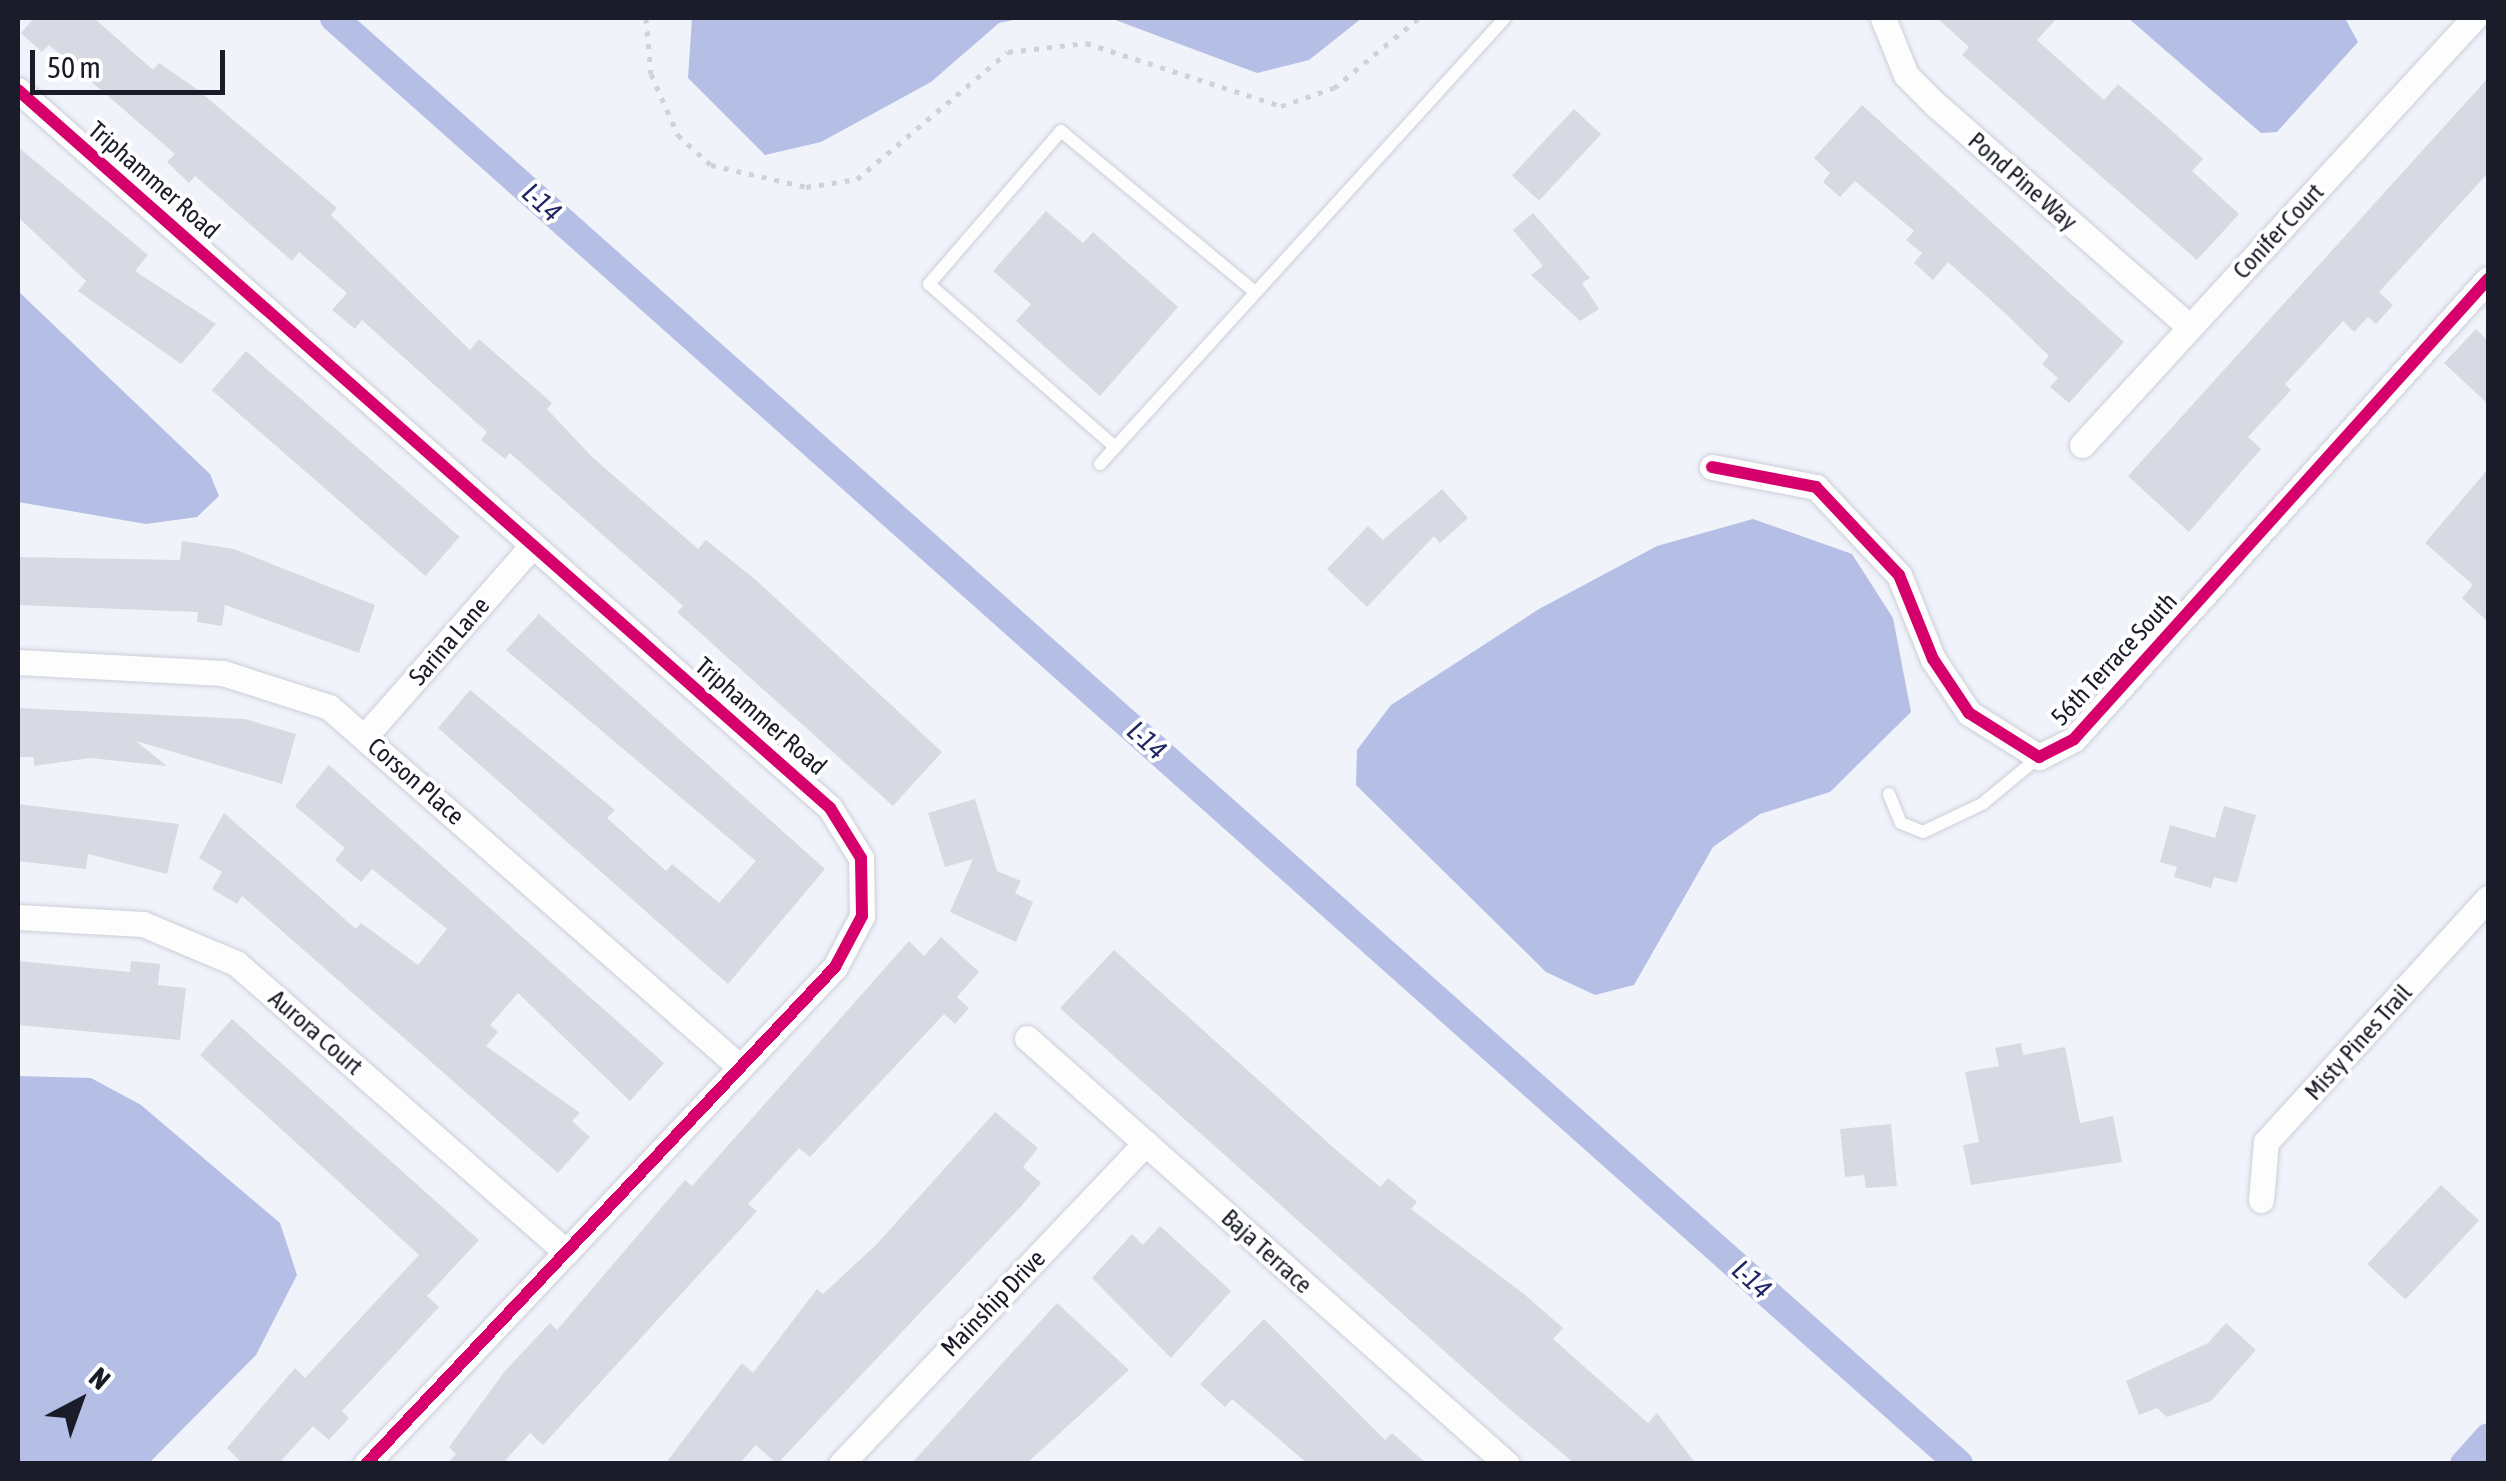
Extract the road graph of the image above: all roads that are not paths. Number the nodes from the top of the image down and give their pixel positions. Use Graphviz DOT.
graph roads {
  1 [pos="1505,18"];
  2 [pos="1883,18"];
  3 [pos="2458,23"];
  4 [pos="18,90"];
  5 [pos="2488,279"];
  6 [pos="1255,292"];
  7 [pos="2190,326"];
  8 [pos="2082,445"];
  9 [pos="1115,448"];
  10 [pos="1100,464"];
  11 [pos="1712,467"];
  12 [pos="533,546"];
  13 [pos="18,662"];
  14 [pos="365,736"];
  15 [pos="2039,757"];
  16 [pos="1889,794"];
  17 [pos="2488,898"];
  18 [pos="18,917"];
  19 [pos="1027,1038"];
  20 [pos="740,1067"];
  21 [pos="1146,1143"];
  22 [pos="2261,1200"];
  23 [pos="566,1252"];
  24 [pos="366,1464"];
  25 [pos="841,1464"];
  26 [pos="1507,1464"];
  1 -- 6 [label="lane"];
  2 -- 7 [label="street, Pond Pine Way"];
  3 -- 7 [label="street, Conifer Court"];
  4 -- 12 [label="street, Triphammer Road"];
  5 -- 15 [label="street, 56th Terrace South"];
  6 -- 9 [label="lane"];
  6 -- 9 [label="lane"];
  7 -- 8 [label="street, Conifer Court"];
  9 -- 10 [label="lane"];
  11 -- 15 [label="street"];
  12 -- 14 [label="street, Sarina Lane"];
  12 -- 20 [label="street, Triphammer Road"];
  13 -- 14 [label="street, Corson Place"];
  14 -- 20 [label="street, Corson Place"];
  15 -- 16 [label="lane"];
  17 -- 22 [label="street, Misty Pines Trail"];
  18 -- 23 [label="street, Aurora Court"];
  19 -- 21 [label="street, Baja Terrace"];
  20 -- 23 [label="street, Triphammer Road"];
  21 -- 25 [label="street, Mainship Drive"];
  21 -- 26 [label="street, Baja Terrace"];
  23 -- 24 [label="street, Triphammer Road"];
}
